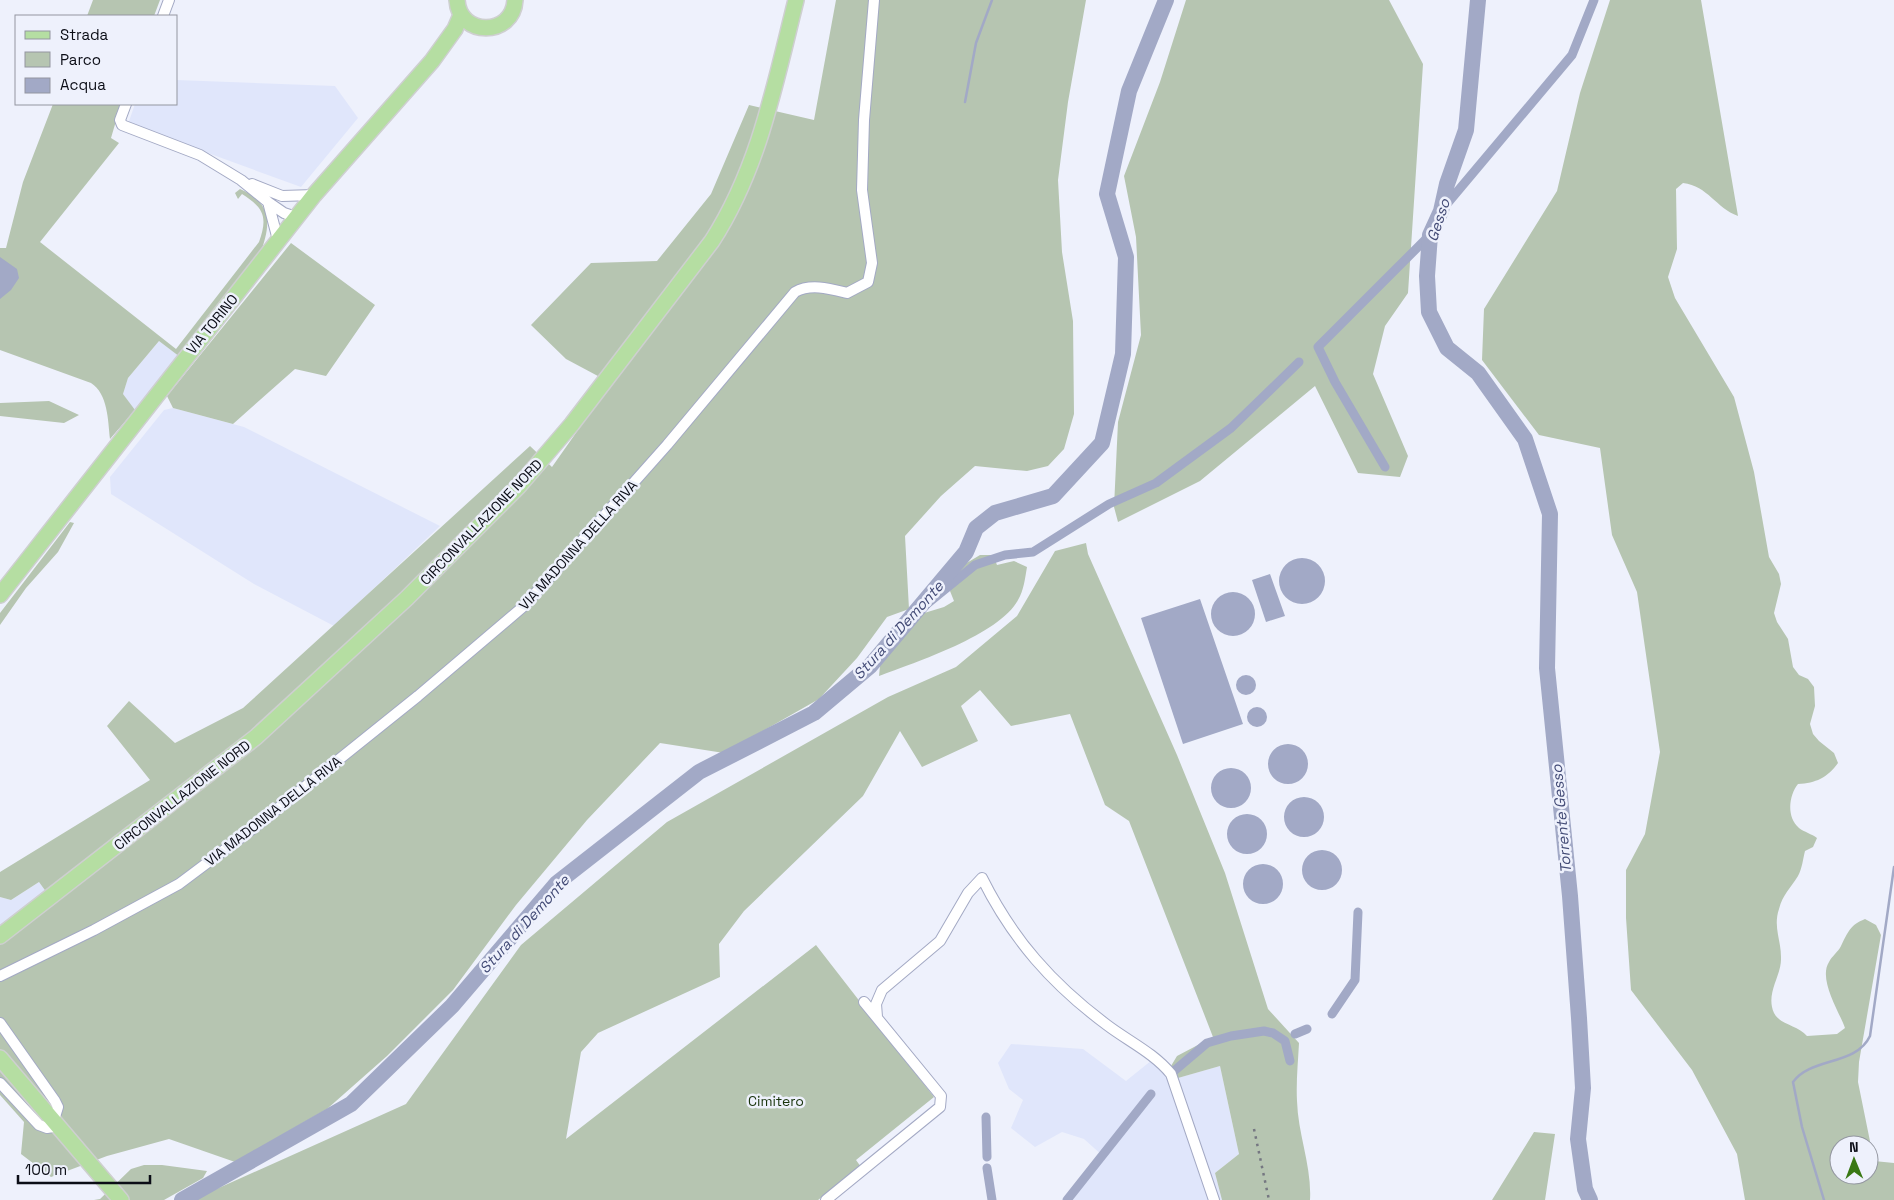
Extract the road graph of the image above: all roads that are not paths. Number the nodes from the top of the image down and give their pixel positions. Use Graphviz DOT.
graph roads {
  1 [pos="169,0"];
  2 [pos="515,0"];
  3 [pos="796,0"];
  4 [pos="874,0"];
  5 [pos="459,7"];
  6 [pos="163,15"];
  7 [pos="474,26"];
  8 [pos="432,60"];
  9 [pos="126,105"];
  10 [pos="241,180"];
  11 [pos="314,195"];
  12 [pos="282,196"];
  13 [pos="268,202"];
  14 [pos="296,217"];
  15 [pos="278,240"];
  16 [pos="0,595"];
  17 [pos="6,932"];
  18 [pos="0,942"];
  19 [pos="0,976"];
  20 [pos="864,1002"];
  21 [pos="877,1017"];
  22 [pos="0,1023"];
  23 [pos="0,1046"];
  24 [pos="0,1058"];
  25 [pos="0,1083"];
  26 [pos="40,1104"];
  27 [pos="57,1123"];
  28 [pos="121,1200"];
  29 [pos="826,1200"];
  30 [pos="1214,1200"];
  1 -- 6 [label="street"];
  2 -- 7 [label="main road"];
  3 -- 17 [label="main road, CIRCONVALLAZIONE NORD"];
  4 -- 19 [label="street, VIA MADONNA DELLA RIVA"];
  5 -- 7 [label="main road"];
  5 -- 8 [label="main road, VIA TORINO"];
  7 -- 8 [label="main road, VIA TORINO"];
  8 -- 11 [label="main road, VIA TORINO"];
  9 -- 10 [label="street"];
  10 -- 12 [label="street"];
  10 -- 13 [label="street"];
  11 -- 12 [label="street"];
  11 -- 14 [label="main road, VIA TORINO"];
  12 -- 14 [label="street"];
  13 -- 14 [label="street"];
  13 -- 15 [label="street"];
  14 -- 15 [label="main road, VIA TORINO"];
  15 -- 16 [label="main road, VIA TORINO"];
  17 -- 18 [label="main road, CIRCONVALLAZIONE NORD"];
  20 -- 21 [label="street"];
  21 -- 29 [label="street"];
  21 -- 30 [label="street"];
  22 -- 27 [label="street"];
  23 -- 26 [label="main road"];
  24 -- 26 [label="main road"];
  25 -- 27 [label="street"];
  26 -- 27 [label="main road"];
  27 -- 28 [label="main road"];
}
